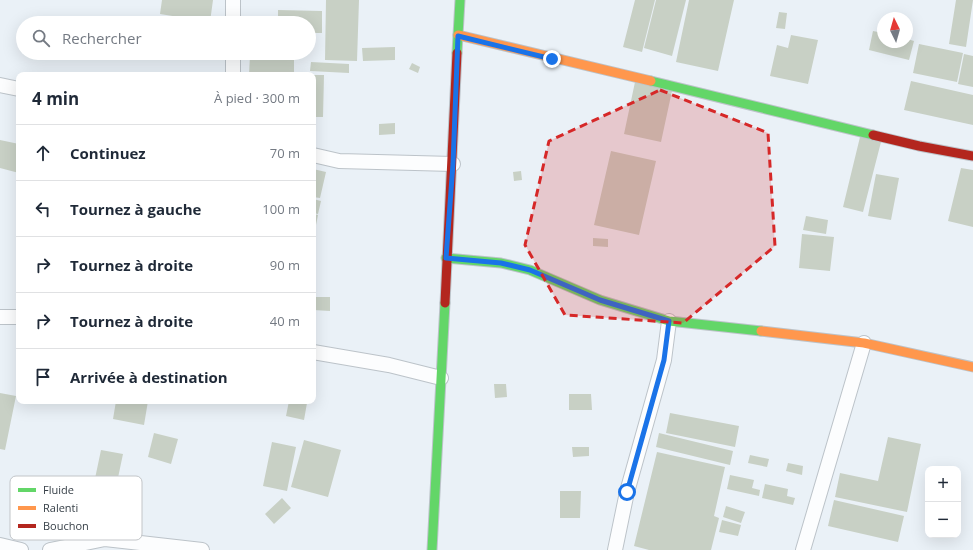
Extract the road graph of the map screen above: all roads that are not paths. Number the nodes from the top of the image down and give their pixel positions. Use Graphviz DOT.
graph roads {
  1 [pos="233,0"];
  2 [pos="460,0"];
  3 [pos="233,16"];
  4 [pos="458,36"];
  5 [pos="233,60"];
  6 [pos="233,72"];
  7 [pos="0,85"];
  8 [pos="16,88"];
  9 [pos="316,156"];
  10 [pos="973,156"];
  11 [pos="453,164"];
  12 [pos="446,258"];
  13 [pos="0,317"];
  14 [pos="16,317"];
  15 [pos="669,321"];
  16 [pos="864,343"];
  17 [pos="316,353"];
  18 [pos="973,367"];
  19 [pos="441,378"];
  20 [pos="100,540"];
  21 [pos="114,540"];
  22 [pos="0,545"];
  23 [pos="21,550"];
  24 [pos="50,550"];
  25 [pos="202,550"];
  26 [pos="432,550"];
  27 [pos="615,550"];
  28 [pos="803,550"];
  1 -- 3 [label="street"];
  2 -- 4 [label="street"];
  4 -- 10 [label="street"];
  4 -- 11 [label="street"];
  5 -- 6 [label="street"];
  7 -- 8 [label="street"];
  9 -- 11 [label="street"];
  11 -- 12 [label="street"];
  12 -- 15 [label="street"];
  12 -- 19 [label="street"];
  13 -- 14 [label="street"];
  15 -- 16 [label="street"];
  15 -- 27 [label="street"];
  16 -- 18 [label="street"];
  16 -- 28 [label="street"];
  17 -- 19 [label="street"];
  19 -- 26 [label="street"];
  20 -- 24 [label="street"];
  21 -- 25 [label="street"];
  22 -- 23 [label="street"];
}
